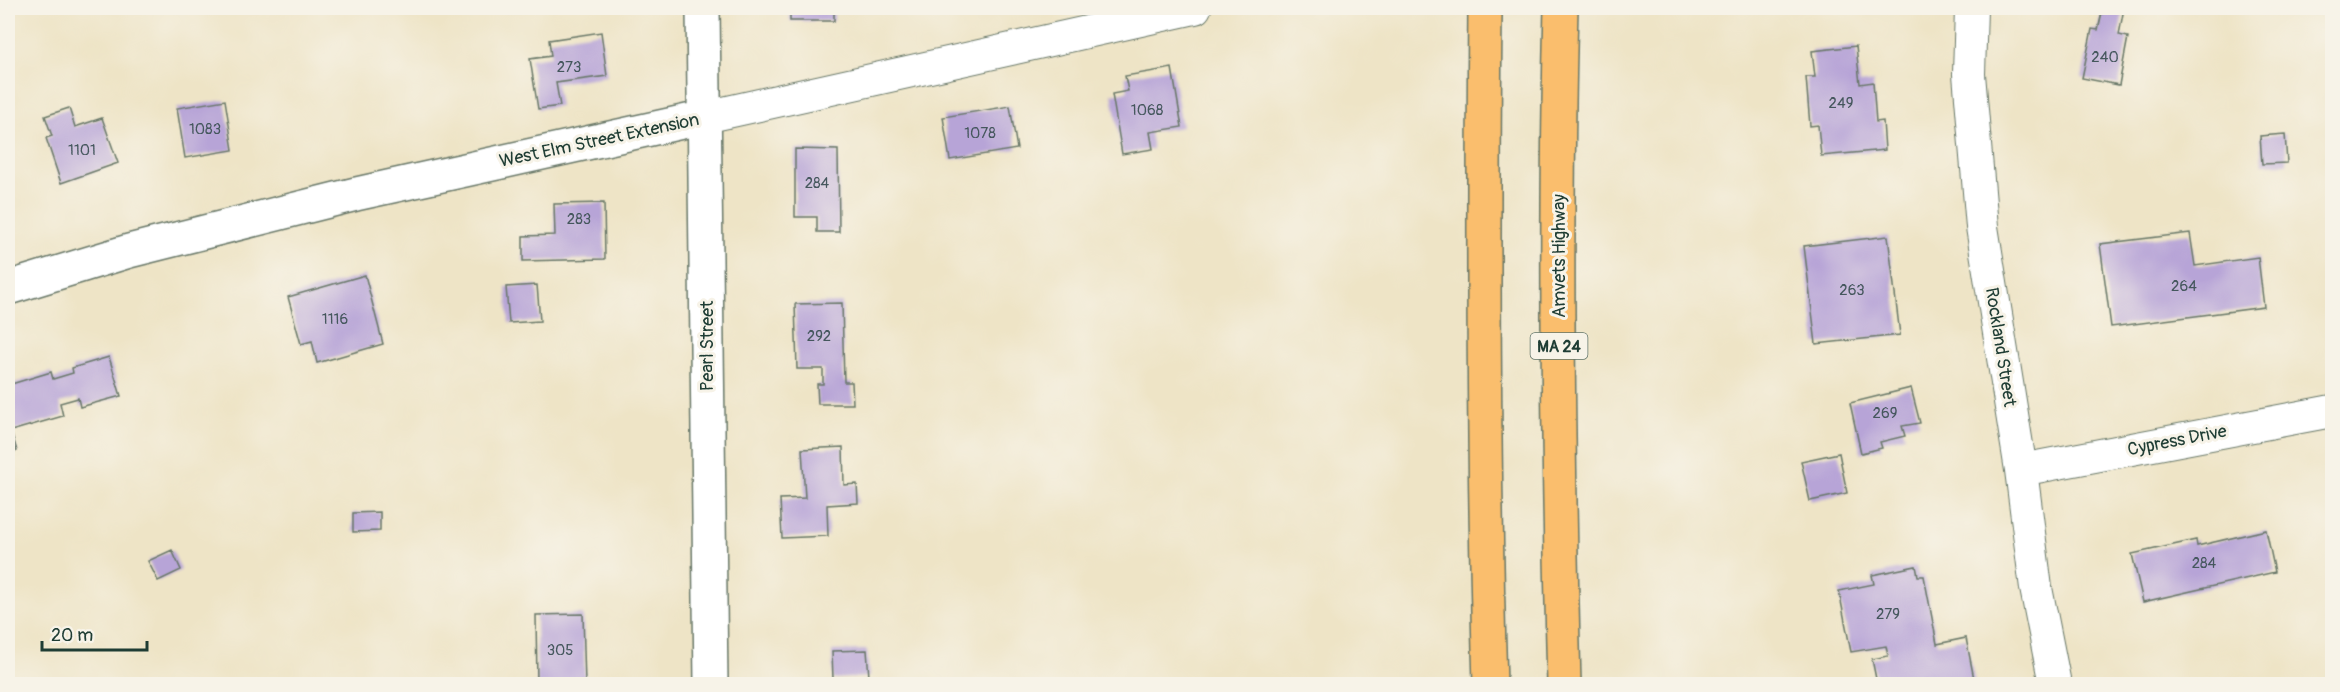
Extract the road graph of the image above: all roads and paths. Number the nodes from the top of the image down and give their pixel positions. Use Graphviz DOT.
graph roads {
  1 [pos="703,8"];
  2 [pos="1195,8"];
  3 [pos="1485,8"];
  4 [pos="1561,8"];
  5 [pos="1971,8"];
  6 [pos="705,117"];
  7 [pos="8,288"];
  8 [pos="2332,411"];
  9 [pos="2021,470"];
  10 [pos="711,684"];
  11 [pos="1490,684"];
  12 [pos="1564,684"];
  13 [pos="2055,684"];
  1 -- 6 [label="street, Pearl Street"];
  2 -- 6 [label="street, West Elm Street Extension"];
  3 -- 11 [label="highway"];
  4 -- 12 [label="highway, Amvets Highway / MA 24"];
  5 -- 9 [label="street, Rockland Street"];
  6 -- 7 [label="street, West Elm Street Extension"];
  6 -- 10 [label="street, Pearl Street"];
  8 -- 9 [label="street, Cypress Drive"];
  9 -- 13 [label="street, Rockland Street"];
}
